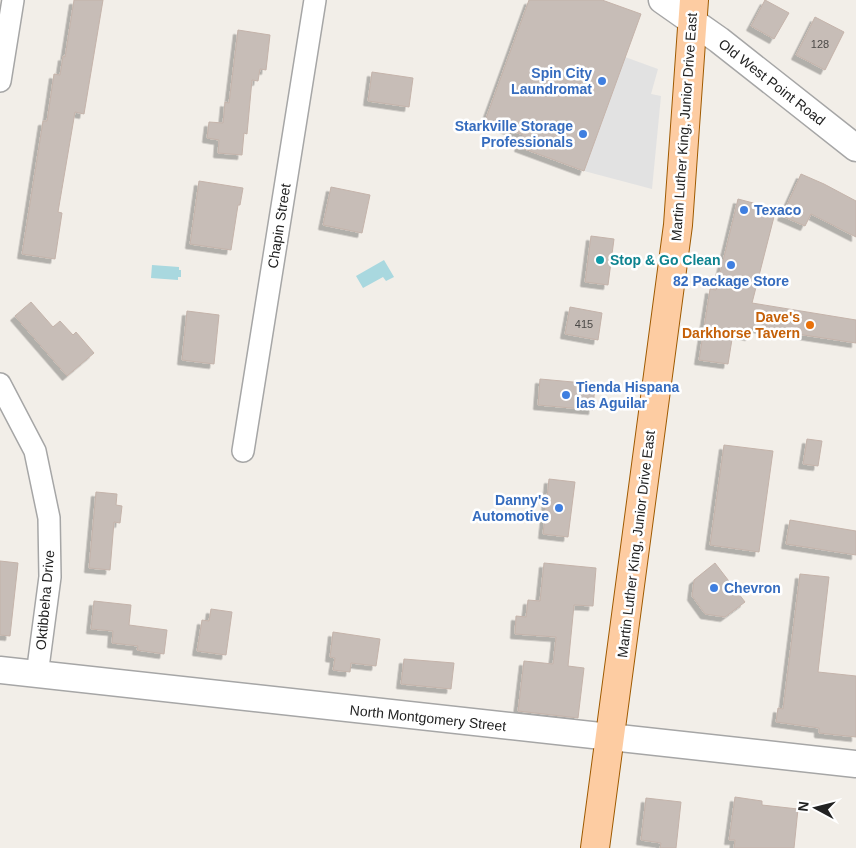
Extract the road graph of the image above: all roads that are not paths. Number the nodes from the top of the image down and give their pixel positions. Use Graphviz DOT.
graph roads {
  1 [pos="13,0"];
  2 [pos="315,0"];
  3 [pos="662,0"];
  4 [pos="693,11"];
  5 [pos="5,23"];
  6 [pos="0,81"];
  7 [pos="856,148"];
  8 [pos="0,384"];
  9 [pos="243,451"];
  10 [pos="0,670"];
  11 [pos="37,675"];
  12 [pos="610,738"];
  13 [pos="856,764"];
  14 [pos="595,848"];
  1 -- 5 [label="street"];
  2 -- 9 [label="street, Chapin Street"];
  3 -- 4 [label="street, Old West Point Road"];
  4 -- 7 [label="street, Old West Point Road"];
  4 -- 12 [label="main road, Martin Luther King, Junior Drive East"];
  5 -- 6 [label="street"];
  8 -- 11 [label="street, Oktibbeha Drive"];
  10 -- 11 [label="street, North Montgomery Street"];
  11 -- 12 [label="street, North Montgomery Street"];
  12 -- 13 [label="street, North Montgomery Street"];
  12 -- 14 [label="main road, Martin Luther King, Junior Drive East"];
}
